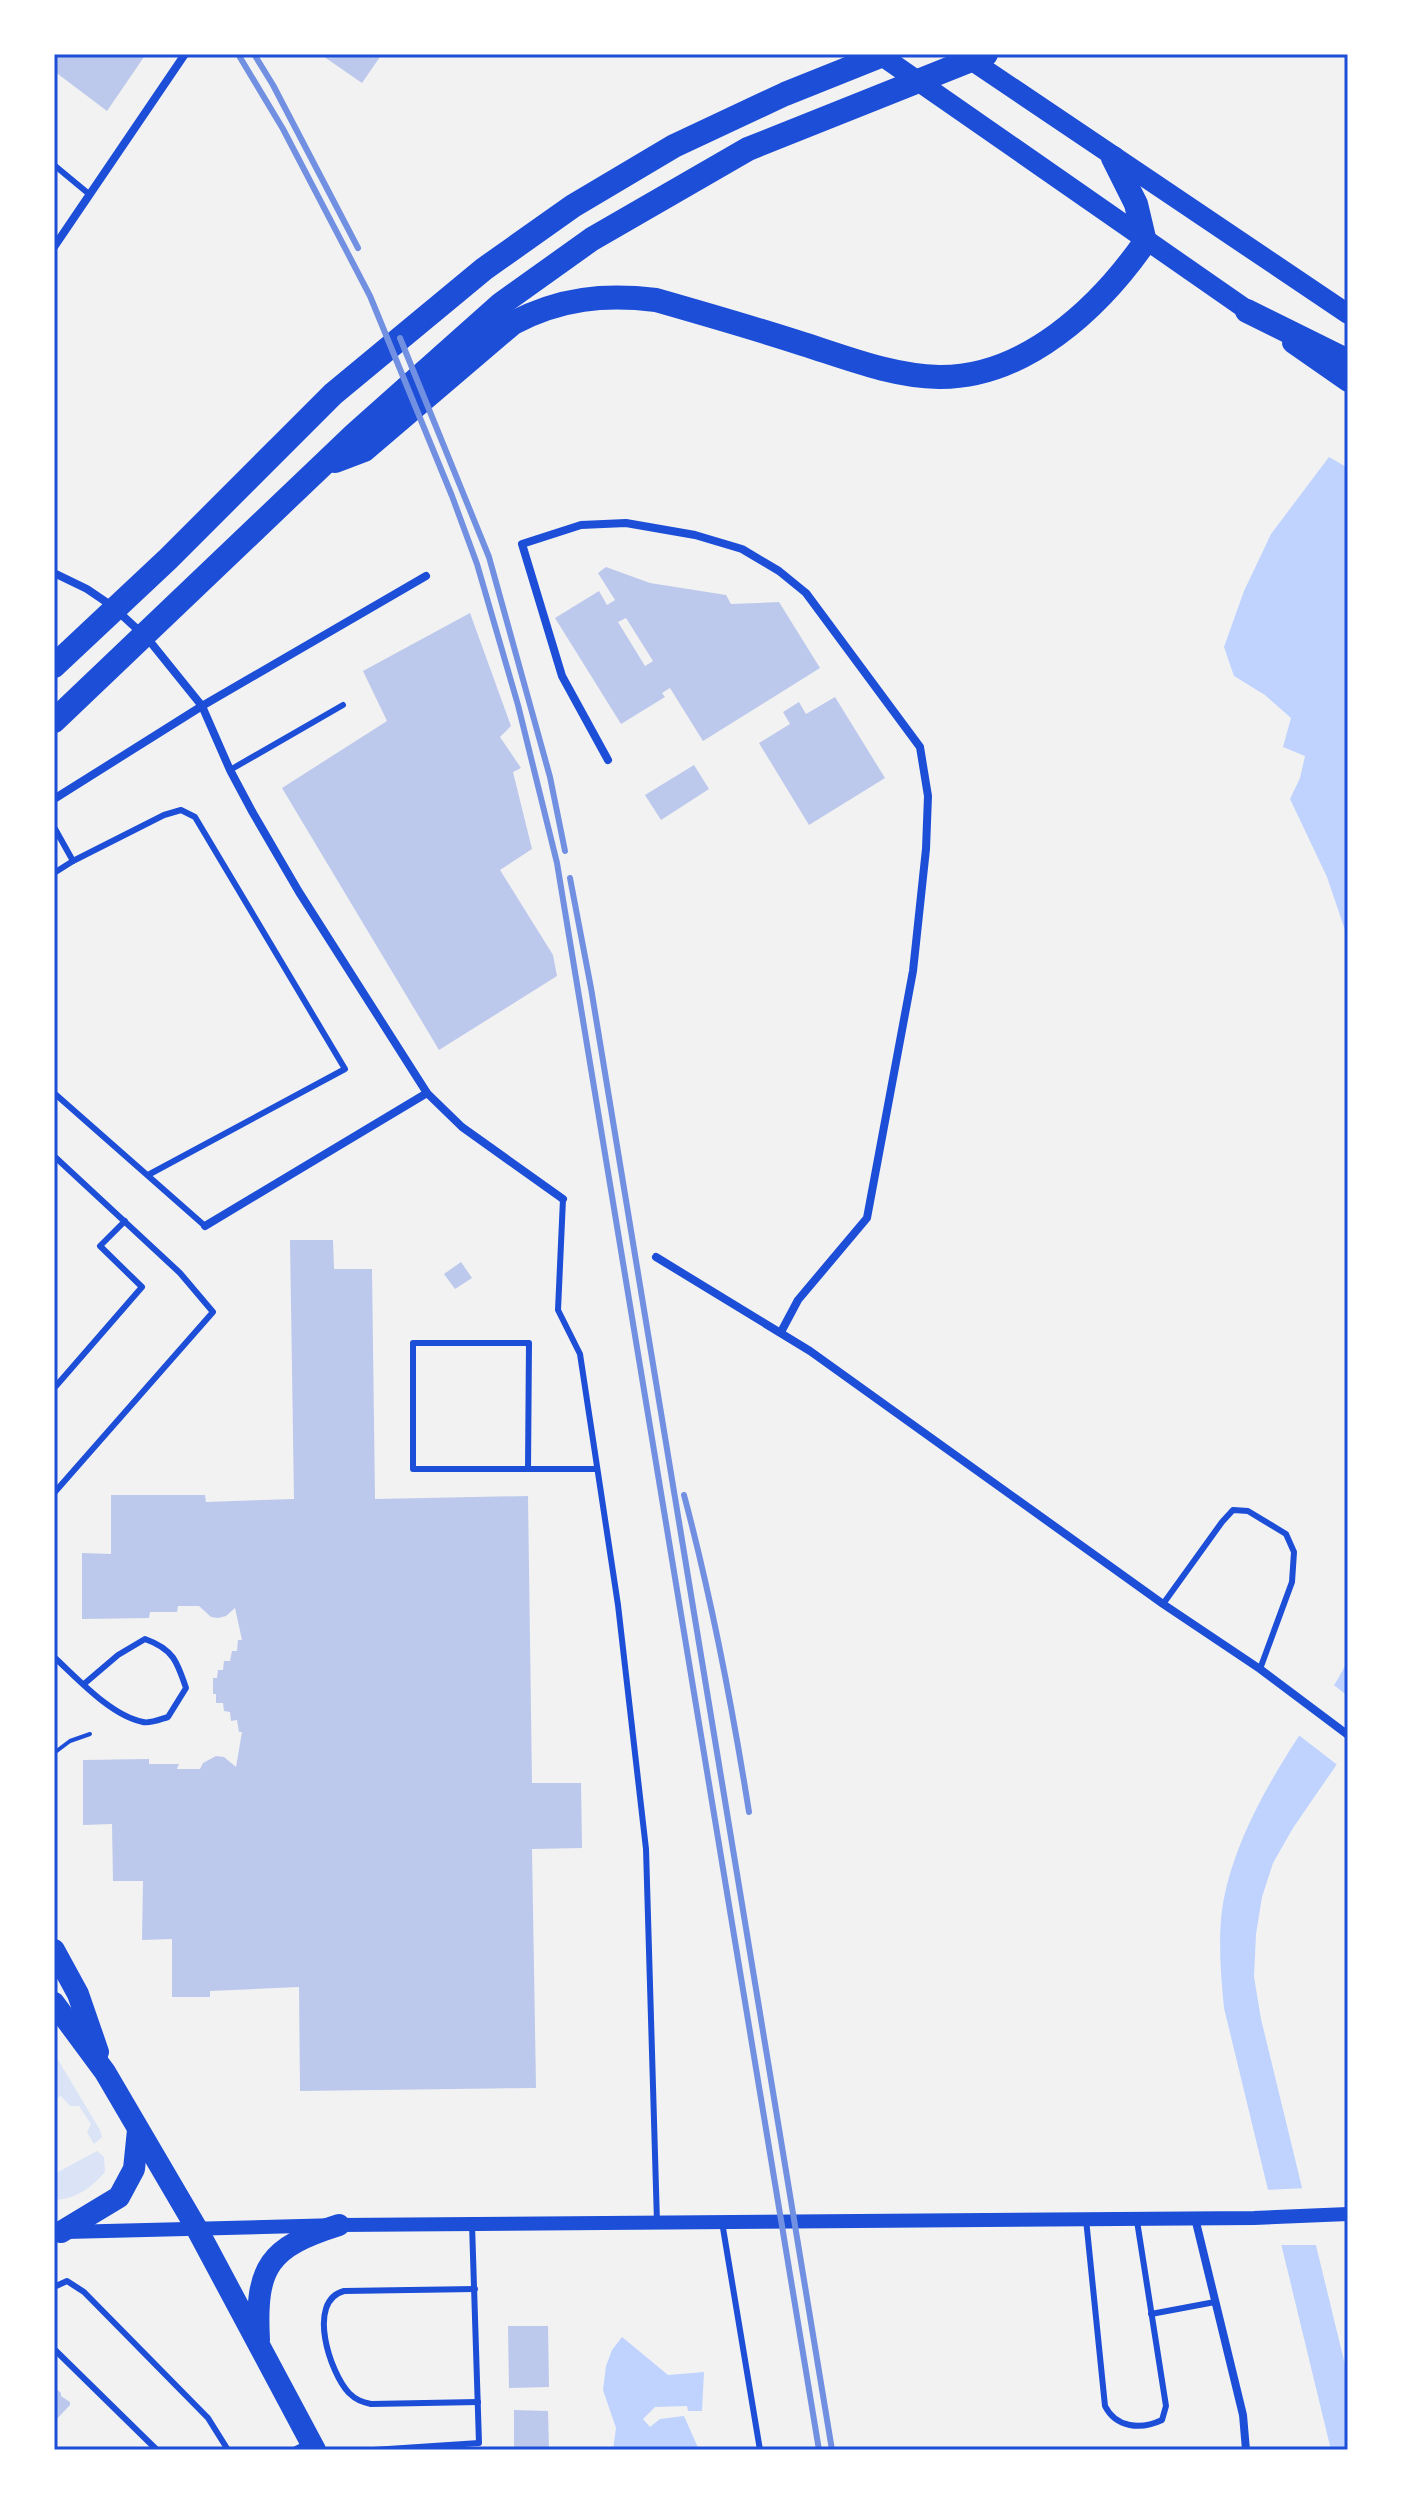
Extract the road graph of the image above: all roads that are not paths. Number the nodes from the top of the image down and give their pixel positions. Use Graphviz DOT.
graph roads {
  1 [pos="185,54"];
  2 [pos="882,54"];
  3 [pos="962,54"];
  4 [pos="986,54"];
  5 [pos="1113,158"];
  6 [pos="54,165"];
  7 [pos="89,194"];
  8 [pos="1145,242"];
  9 [pos="54,247"];
  10 [pos="1247,311"];
  11 [pos="507,314"];
  12 [pos="1348,314"];
  13 [pos="1348,361"];
  14 [pos="1348,382"];
  15 [pos="54,573"];
  16 [pos="426,576"];
  17 [pos="63,658"];
  18 [pos="343,705"];
  19 [pos="202,706"];
  20 [pos="54,721"];
  21 [pos="608,760"];
  22 [pos="230,770"];
  23 [pos="54,799"];
  24 [pos="54,827"];
  25 [pos="73,861"];
  26 [pos="54,873"];
  27 [pos="54,1093"];
  28 [pos="427,1093"];
  29 [pos="54,1156"];
  30 [pos="148,1175"];
  31 [pos="563,1199"];
  32 [pos="125,1221"];
  33 [pos="205,1226"];
  34 [pos="656,1257"];
  35 [pos="781,1332"];
  36 [pos="54,1385"];
  37 [pos="528,1469"];
  38 [pos="597,1469"];
  39 [pos="54,1493"];
  40 [pos="1163,1604"];
  41 [pos="54,1657"];
  42 [pos="1260,1669"];
  43 [pos="84,1684"];
  44 [pos="1348,1735"];
  45 [pos="54,1950"];
  46 [pos="54,2003"];
  47 [pos="105,2072"];
  48 [pos="138,2130"];
  49 [pos="1348,2214"];
  50 [pos="1195,2217"];
  51 [pos="1086,2218"];
  52 [pos="1136,2218"];
  53 [pos="657,2222"];
  54 [pos="722,2222"];
  55 [pos="472,2224"];
  56 [pos="339,2225"];
  57 [pos="197,2229"];
  58 [pos="58,2232"];
  59 [pos="54,2287"];
  60 [pos="475,2289"];
  61 [pos="1215,2302"];
  62 [pos="1151,2314"];
  63 [pos="259,2345"];
  64 [pos="54,2349"];
  65 [pos="478,2402"];
  66 [pos="307,2447"];
  67 [pos="157,2450"];
  68 [pos="228,2450"];
  69 [pos="373,2450"];
  70 [pos="760,2450"];
  71 [pos="1246,2450"];
  1 -- 7 [label="street"];
  2 -- 8 [label="main road"];
  2 -- 17 [label="highway"];
  3 -- 5 [label="main road"];
  4 -- 11 [label="highway"];
  5 -- 8 [label="highway"];
  5 -- 12 [label="main road"];
  6 -- 7 [label="lane"];
  7 -- 9 [label="street"];
  8 -- 10 [label="main road"];
  8 -- 11 [label="highway"];
  10 -- 13 [label="highway"];
  10 -- 14 [label="main road"];
  11 -- 20 [label="highway"];
  15 -- 19 [label="street"];
  16 -- 19 [label="street"];
  18 -- 22 [label="lane"];
  19 -- 22 [label="street"];
  19 -- 23 [label="street"];
  21 -- 35 [label="street"];
  22 -- 28 [label="street"];
  24 -- 25 [label="lane"];
  25 -- 26 [label="lane"];
  25 -- 30 [label="lane"];
  27 -- 30 [label="lane"];
  28 -- 31 [label="street"];
  28 -- 33 [label="street"];
  29 -- 32 [label="lane"];
  30 -- 33 [label="lane"];
  31 -- 38 [label="lane"];
  32 -- 36 [label="lane"];
  32 -- 39 [label="lane"];
  34 -- 35 [label="street"];
  35 -- 40 [label="street"];
  37 -- 37 [label="lane"];
  37 -- 38 [label="lane"];
  38 -- 53 [label="lane"];
  40 -- 42 [label="street"];
  40 -- 42 [label="lane"];
  41 -- 43 [label="lane"];
  42 -- 44 [label="street"];
  43 -- 43 [label="lane"];
  45 -- 47 [label="highway"];
  46 -- 47 [label="highway"];
  47 -- 48 [label="highway"];
  48 -- 57 [label="highway"];
  48 -- 58 [label="highway"];
  49 -- 50 [label="street"];
  50 -- 52 [label="street"];
  50 -- 61 [label="street"];
  51 -- 52 [label="street"];
  51 -- 54 [label="street"];
  51 -- 62 [label="lane"];
  52 -- 62 [label="lane"];
  53 -- 54 [label="street"];
  53 -- 55 [label="street"];
  54 -- 70 [label="lane"];
  55 -- 56 [label="street"];
  55 -- 60 [label="lane"];
  56 -- 57 [label="street"];
  56 -- 63 [label="highway"];
  57 -- 58 [label="street"];
  57 -- 63 [label="highway"];
  59 -- 68 [label="lane"];
  60 -- 65 [label="lane"];
  60 -- 65 [label="lane"];
  61 -- 62 [label="lane"];
  61 -- 71 [label="street"];
  63 -- 66 [label="highway"];
  64 -- 67 [label="lane"];
  65 -- 69 [label="lane"];
}
